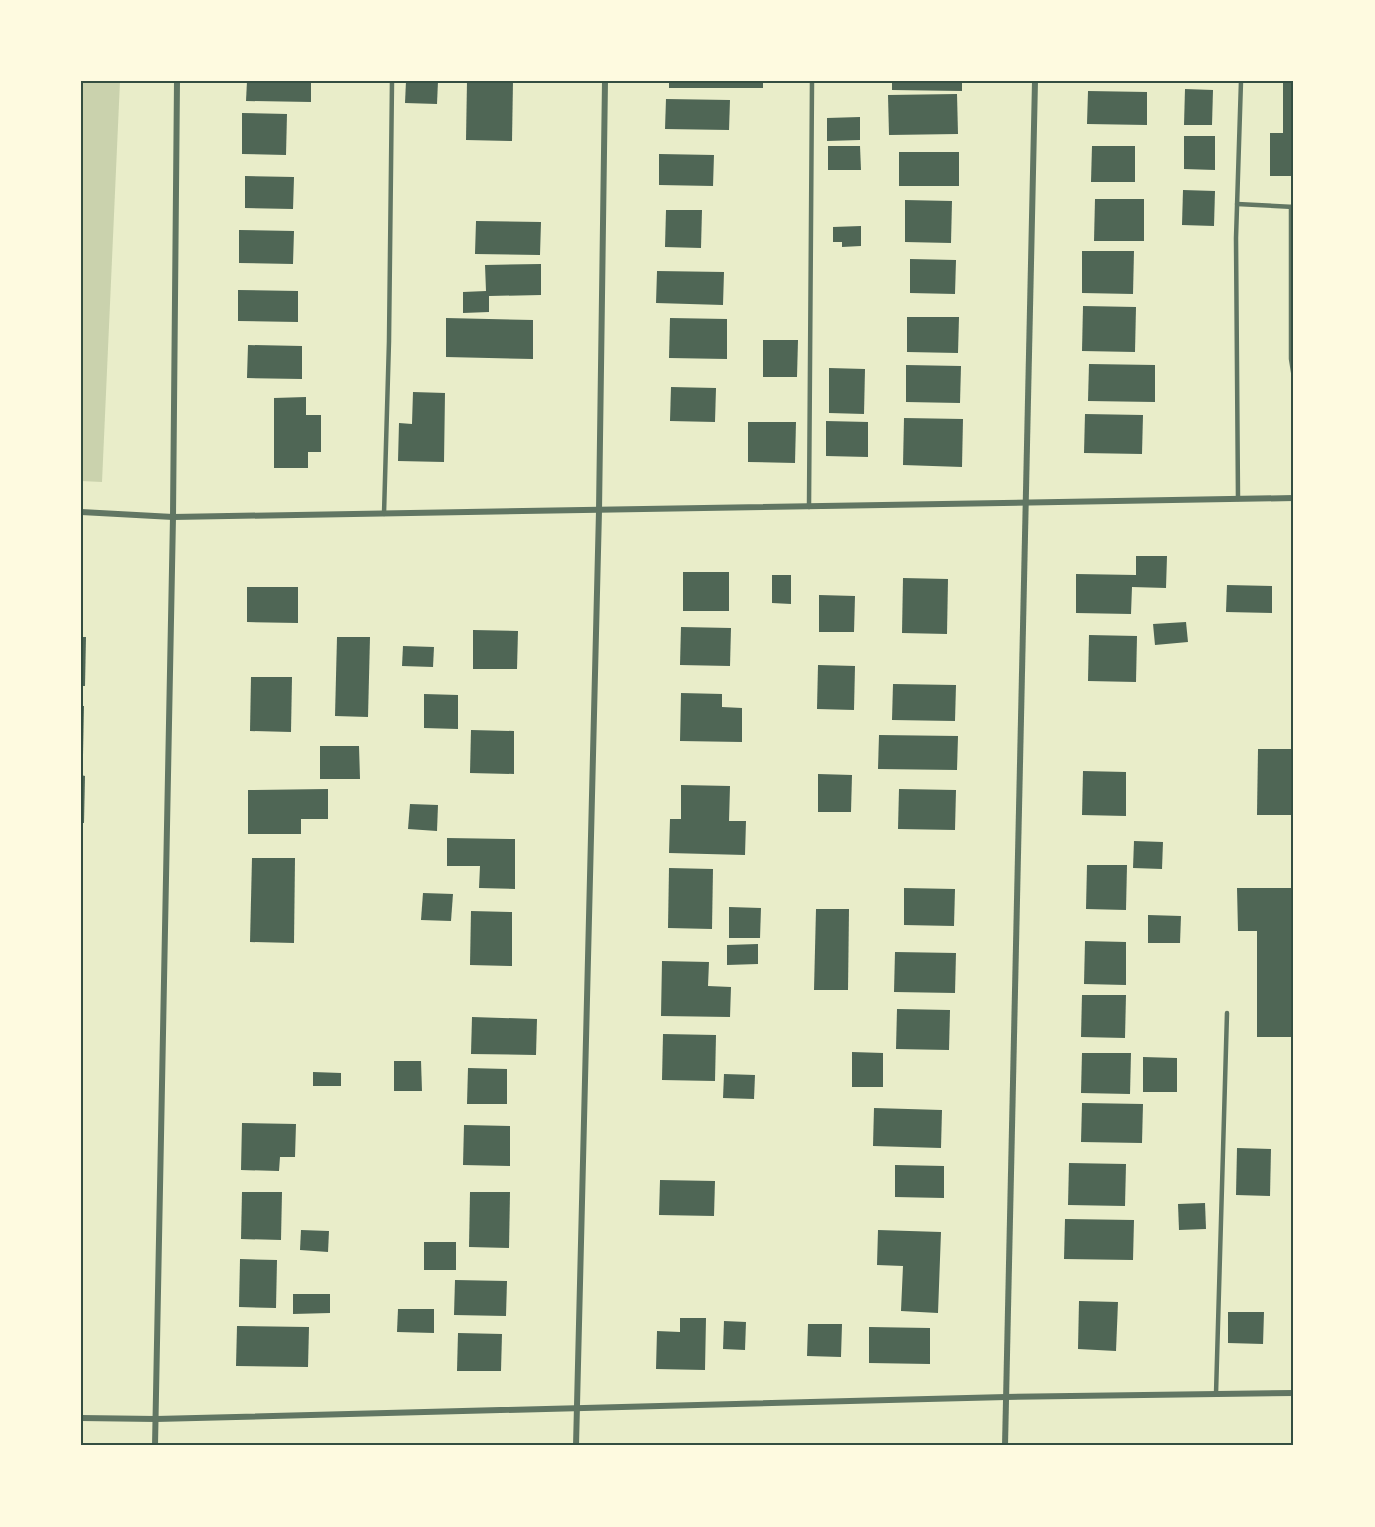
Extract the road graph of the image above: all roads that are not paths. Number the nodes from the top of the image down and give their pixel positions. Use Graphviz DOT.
graph roads {
  1 [pos="177,81"];
  2 [pos="392,81"];
  3 [pos="605,81"];
  4 [pos="812,81"];
  5 [pos="1035,81"];
  6 [pos="1241,81"];
  7 [pos="1237,204"];
  8 [pos="1293,207"];
  9 [pos="1294,378"];
  10 [pos="1294,498"];
  11 [pos="1238,499"];
  12 [pos="1025,503"];
  13 [pos="808,507"];
  14 [pos="599,511"];
  15 [pos="81,512"];
  16 [pos="384,514"];
  17 [pos="173,517"];
  18 [pos="1227,1013"];
  19 [pos="1294,1393"];
  20 [pos="1216,1394"];
  21 [pos="1006,1398"];
  22 [pos="577,1410"];
  23 [pos="81,1418"];
  24 [pos="156,1419"];
  25 [pos="155,1446"];
  26 [pos="576,1446"];
  27 [pos="1005,1446"];
  1 -- 17 [label="street"];
  2 -- 16 [label="lane"];
  3 -- 14 [label="street"];
  4 -- 13 [label="lane"];
  5 -- 12 [label="street"];
  6 -- 7 [label="lane"];
  7 -- 8 [label="lane"];
  7 -- 11 [label="lane"];
  8 -- 9 [label="lane"];
  10 -- 11 [label="street"];
  11 -- 12 [label="street"];
  12 -- 13 [label="street"];
  12 -- 21 [label="street"];
  13 -- 14 [label="street"];
  14 -- 16 [label="street"];
  14 -- 22 [label="street"];
  15 -- 17 [label="street"];
  16 -- 17 [label="street"];
  17 -- 24 [label="street"];
  18 -- 20 [label="lane"];
  19 -- 20 [label="street"];
  20 -- 21 [label="street"];
  21 -- 22 [label="street"];
  21 -- 27 [label="street"];
  22 -- 24 [label="street"];
  22 -- 26 [label="street"];
  23 -- 24 [label="street"];
  24 -- 25 [label="street"];
}
